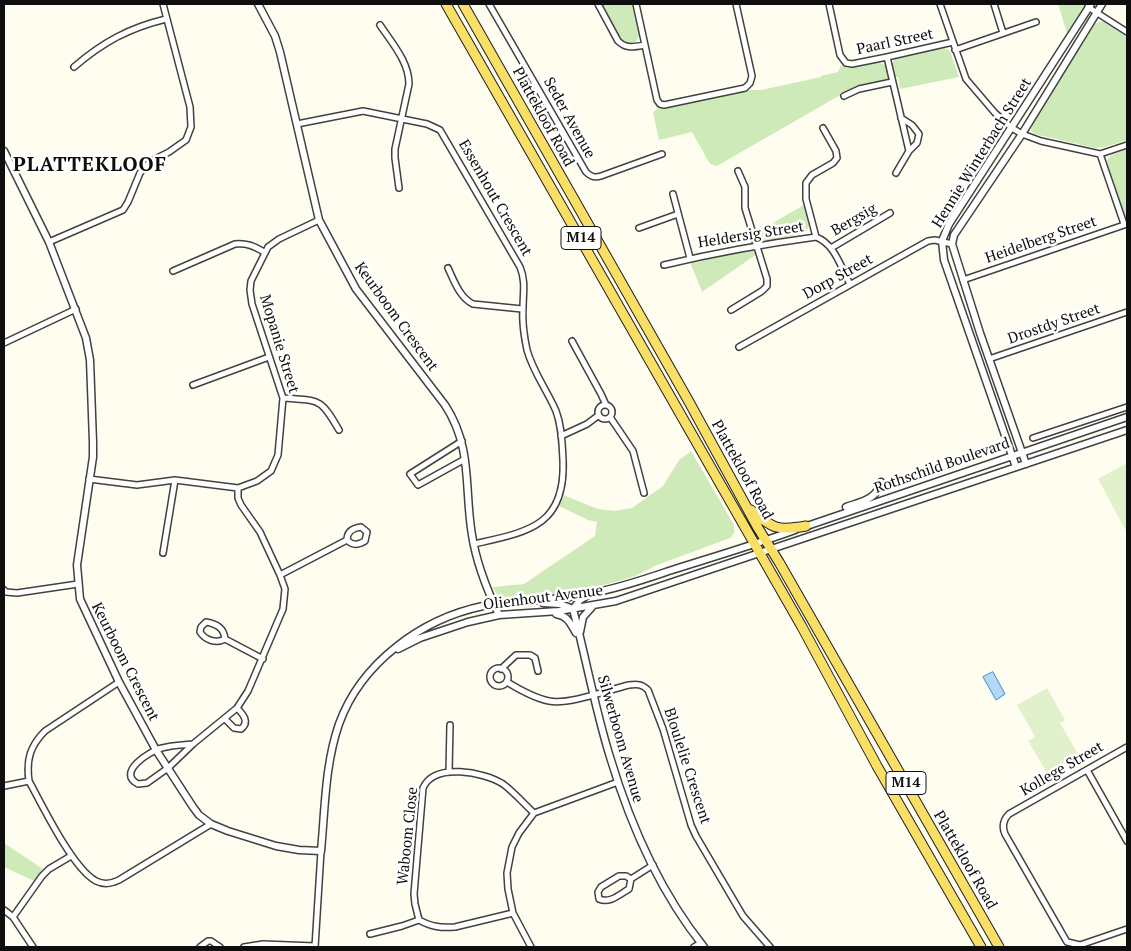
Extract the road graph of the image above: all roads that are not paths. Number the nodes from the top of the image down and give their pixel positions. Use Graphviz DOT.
graph roads {
  1 [pos="163,4"];
  2 [pos="258,4"];
  3 [pos="446,4"];
  4 [pos="464,4"];
  5 [pos="489,4"];
  6 [pos="598,4"];
  7 [pos="636,4"];
  8 [pos="736,4"];
  9 [pos="829,4"];
  10 [pos="940,4"];
  11 [pos="994,4"];
  12 [pos="1102,4"];
  13 [pos="1089,6"];
  14 [pos="1097,13"];
  15 [pos="166,18"];
  16 [pos="1036,22"];
  17 [pos="380,25"];
  18 [pos="1127,32"];
  19 [pos="1003,33"];
  20 [pos="953,42"];
  21 [pos="645,45"];
  22 [pos="955,50"];
  23 [pos="887,57"];
  24 [pos="74,66"];
  25 [pos="892,82"];
  26 [pos="844,96"];
  27 [pos="402,118"];
  28 [pos="901,118"];
  29 [pos="297,124"];
  30 [pos="823,128"];
  31 [pos="1012,128"];
  32 [pos="1022,134"];
  33 [pos="1127,145"];
  34 [pos="4,151"];
  35 [pos="909,151"];
  36 [pos="662,154"];
  37 [pos="1100,154"];
  38 [pos="738,171"];
  39 [pos="896,173"];
  40 [pos="399,188"];
  41 [pos="673,194"];
  42 [pos="678,214"];
  43 [pos="890,214"];
  44 [pos="320,220"];
  45 [pos="1126,224"];
  46 [pos="639,228"];
  47 [pos="816,237"];
  48 [pos="942,241"];
  49 [pos="49,242"];
  50 [pos="952,244"];
  51 [pos="758,245"];
  52 [pos="831,248"];
  53 [pos="264,252"];
  54 [pos="690,258"];
  55 [pos="664,265"];
  56 [pos="448,268"];
  57 [pos="173,271"];
  58 [pos="963,280"];
  59 [pos="850,284"];
  60 [pos="76,309"];
  61 [pos="522,309"];
  62 [pos="731,310"];
  63 [pos="1127,312"];
  64 [pos="572,341"];
  65 [pos="4,343"];
  66 [pos="740,347"];
  67 [pos="269,357"];
  68 [pos="989,359"];
  69 [pos="192,385"];
  70 [pos="284,398"];
  71 [pos="606,405"];
  72 [pos="1127,407"];
  73 [pos="599,415"];
  74 [pos="610,417"];
  75 [pos="1127,417"];
  76 [pos="339,430"];
  77 [pos="1127,430"];
  78 [pos="562,436"];
  79 [pos="1033,438"];
  80 [pos="462,441"];
  81 [pos="1022,452"];
  82 [pos="1011,456"];
  83 [pos="465,459"];
  84 [pos="1026,464"];
  85 [pos="1016,467"];
  86 [pos="89,480"];
  87 [pos="175,480"];
  88 [pos="880,482"];
  89 [pos="238,488"];
  90 [pos="644,493"];
  91 [pos="746,505"];
  92 [pos="832,516"];
  93 [pos="806,526"];
  94 [pos="347,540"];
  95 [pos="765,540"];
  96 [pos="474,544"];
  97 [pos="754,544"];
  98 [pos="772,549"];
  99 [pos="163,553"];
  100 [pos="760,554"];
  101 [pos="280,575"];
  102 [pos="78,584"];
  103 [pos="4,592"];
  104 [pos="592,594"];
  105 [pos="528,601"];
  106 [pos="493,604"];
  107 [pos="594,606"];
  108 [pos="573,609"];
  109 [pos="539,613"];
  110 [pos="499,615"];
  111 [pos="225,639"];
  112 [pos="579,639"];
  113 [pos="388,654"];
  114 [pos="263,659"];
  115 [pos="501,669"];
  116 [pos="538,671"];
  117 [pos="120,682"];
  118 [pos="507,682"];
  119 [pos="593,694"];
  120 [pos="237,708"];
  121 [pos="224,719"];
  122 [pos="450,725"];
  123 [pos="193,744"];
  124 [pos="1127,747"];
  125 [pos="156,750"];
  126 [pos="168,768"];
  127 [pos="1087,770"];
  128 [pos="449,772"];
  129 [pos="29,781"];
  130 [pos="618,782"];
  131 [pos="4,786"];
  132 [pos="534,813"];
  133 [pos="210,824"];
  134 [pos="1127,841"];
  135 [pos="321,851"];
  136 [pos="71,856"];
  137 [pos="653,865"];
  138 [pos="631,879"];
  139 [pos="4,910"];
  140 [pos="514,913"];
  141 [pos="13,916"];
  142 [pos="419,920"];
  143 [pos="1127,930"];
  144 [pos="370,934"];
  145 [pos="702,945"];
  146 [pos="34,947"];
  147 [pos="200,947"];
  148 [pos="220,947"];
  149 [pos="244,947"];
  150 [pos="315,947"];
  151 [pos="531,947"];
  152 [pos="694,947"];
  153 [pos="770,947"];
  154 [pos="981,947"];
  155 [pos="999,947"];
  1 -- 15 [label="street"];
  2 -- 29 [label="street, Keurboom Crescent"];
  3 -- 97 [label="main road, Plattekloof Road / M14"];
  4 -- 91 [label="main road, Plattekloof Road / M14"];
  5 -- 36 [label="street, Seder Avenue"];
  6 -- 21 [label="street"];
  7 -- 21 [label="street"];
  8 -- 21 [label="street"];
  9 -- 23 [label="street, Paarl Street"];
  10 -- 20 [label="street"];
  11 -- 19 [label="street"];
  12 -- 14 [label="street, Hennie Winterbach Street"];
  13 -- 14 [label="street"];
  13 -- 31 [label="street, Hennie Winterbach Street"];
  14 -- 18 [label="street"];
  14 -- 32 [label="street, Hennie Winterbach Street"];
  15 -- 24 [label="street"];
  15 -- 49 [label="street"];
  16 -- 19 [label="street"];
  17 -- 27 [label="street"];
  19 -- 22 [label="street"];
  20 -- 22 [label="street"];
  20 -- 23 [label="street, Paarl Street"];
  22 -- 31 [label="street"];
  23 -- 25 [label="street"];
  25 -- 26 [label="street"];
  25 -- 28 [label="street"];
  27 -- 29 [label="street, Essenhout Crescent"];
  27 -- 40 [label="street"];
  27 -- 61 [label="street, Essenhout Crescent"];
  28 -- 35 [label="street"];
  28 -- 35 [label="street"];
  29 -- 44 [label="street, Keurboom Crescent"];
  30 -- 47 [label="street"];
  31 -- 32 [label="street"];
  31 -- 48 [label="street, Hennie Winterbach Street"];
  32 -- 37 [label="street"];
  32 -- 50 [label="street, Hennie Winterbach Street"];
  33 -- 37 [label="street"];
  34 -- 49 [label="street, Keurboom Crescent"];
  35 -- 39 [label="street"];
  37 -- 45 [label="street"];
  38 -- 51 [label="street"];
  41 -- 42 [label="street, Heldersig Street"];
  42 -- 46 [label="street"];
  42 -- 54 [label="street, Heldersig Street"];
  43 -- 52 [label="street, Bergsig"];
  44 -- 53 [label="street, Mopanie Street"];
  44 -- 80 [label="street, Keurboom Crescent"];
  45 -- 58 [label="street, Heidelberg Street"];
  47 -- 51 [label="street, Heldersig Street"];
  47 -- 52 [label="street, Heldersig Street"];
  48 -- 50 [label="street, Dorp Street"];
  48 -- 59 [label="street, Dorp Street"];
  48 -- 82 [label="street, Hennie Winterbach Street"];
  49 -- 60 [label="street, Keurboom Crescent"];
  50 -- 58 [label="street, Hennie Winterbach Street"];
  51 -- 54 [label="street, Heldersig Street"];
  51 -- 62 [label="street"];
  52 -- 59 [label="street, Heldersig Street"];
  53 -- 57 [label="street"];
  53 -- 67 [label="street, Mopanie Street"];
  54 -- 55 [label="street, Heldersig Street"];
  56 -- 61 [label="street"];
  58 -- 68 [label="street, Hennie Winterbach Street"];
  59 -- 66 [label="street, Dorp Street"];
  60 -- 65 [label="street"];
  60 -- 86 [label="street, Keurboom Crescent"];
  61 -- 78 [label="street, Essenhout Crescent"];
  63 -- 68 [label="street, Drostdy Street"];
  64 -- 71 [label="street"];
  67 -- 69 [label="street"];
  67 -- 70 [label="street, Mopanie Street"];
  68 -- 81 [label="street, Hennie Winterbach Street"];
  70 -- 76 [label="street"];
  70 -- 89 [label="street, Mopanie Street"];
  71 -- 73 [label="street"];
  71 -- 74 [label="street"];
  72 -- 79 [label="street"];
  73 -- 74 [label="street"];
  73 -- 78 [label="street"];
  74 -- 90 [label="street"];
  75 -- 81 [label="street, Rothschild Boulevard"];
  77 -- 84 [label="street, Rothschild Boulevard"];
  78 -- 96 [label="street, Essenhout Crescent"];
  80 -- 83 [label="street, Keurboom Crescent"];
  80 -- 83 [label="street"];
  81 -- 82 [label="street, Rothschild Boulevard"];
  81 -- 84 [label="street, Hennie Winterbach Street"];
  82 -- 85 [label="street, Hennie Winterbach Street"];
  82 -- 92 [label="street, Rothschild Boulevard"];
  83 -- 96 [label="street, Keurboom Crescent"];
  84 -- 85 [label="street, Rothschild Boulevard"];
  85 -- 98 [label="street, Rothschild Boulevard"];
  86 -- 87 [label="street, Mopanie Street"];
  86 -- 102 [label="street, Keurboom Crescent"];
  87 -- 89 [label="street, Mopanie Street"];
  87 -- 99 [label="street"];
  88 -- 92 [label="street"];
  89 -- 101 [label="street"];
  91 -- 93 [label="main road"];
  91 -- 95 [label="main road, Plattekloof Road / M14"];
  92 -- 93 [label="street, Rothschild Boulevard"];
  93 -- 95 [label="street, Rothschild Boulevard"];
  94 -- 101 [label="street"];
  95 -- 97 [label="street, Olienhout Avenue"];
  95 -- 98 [label="main road, Plattekloof Road / M14"];
  96 -- 106 [label="street, Keurboom Crescent"];
  97 -- 100 [label="main road, Plattekloof Road / M14"];
  97 -- 104 [label="street, Olienhout Avenue"];
  98 -- 100 [label="street, Rothschild Boulevard"];
  98 -- 155 [label="main road, Plattekloof Road / M14"];
  100 -- 107 [label="street, Olienhout Avenue"];
  100 -- 154 [label="main road, Plattekloof Road / M14"];
  101 -- 114 [label="street"];
  102 -- 103 [label="street"];
  102 -- 117 [label="street, Keurboom Crescent"];
  104 -- 105 [label="street, Olienhout Avenue"];
  104 -- 108 [label="street"];
  105 -- 106 [label="street, Olienhout Avenue"];
  105 -- 108 [label="street"];
  106 -- 110 [label="street, Keurboom Crescent"];
  106 -- 113 [label="street, Olienhout Avenue"];
  107 -- 108 [label="street, Olienhout Avenue"];
  107 -- 112 [label="street"];
  108 -- 109 [label="street, Olienhout Avenue"];
  108 -- 112 [label="street, Silwerboom Avenue"];
  109 -- 110 [label="street, Olienhout Avenue"];
  109 -- 112 [label="street"];
  110 -- 113 [label="street, Olienhout Avenue"];
  111 -- 111 [label="street"];
  111 -- 114 [label="street"];
  112 -- 119 [label="street, Silwerboom Avenue"];
  113 -- 135 [label="street, Olienhout Avenue"];
  114 -- 120 [label="street"];
  115 -- 116 [label="street"];
  115 -- 118 [label="street"];
  115 -- 118 [label="street"];
  117 -- 125 [label="street, Keurboom Crescent"];
  117 -- 129 [label="street"];
  118 -- 119 [label="street, Bloulelie Crescent"];
  119 -- 130 [label="street, Silwerboom Avenue"];
  119 -- 153 [label="street, Bloulelie Crescent"];
  120 -- 121 [label="street"];
  120 -- 121 [label="street"];
  121 -- 123 [label="street"];
  122 -- 128 [label="street"];
  123 -- 125 [label="street"];
  123 -- 126 [label="street"];
  124 -- 127 [label="street, Kollege Street"];
  125 -- 126 [label="street, Keurboom Crescent"];
  125 -- 126 [label="street"];
  126 -- 133 [label="street, Keurboom Crescent"];
  127 -- 134 [label="street"];
  127 -- 143 [label="street, Kollege Street"];
  128 -- 132 [label="street, Waboom Close"];
  128 -- 142 [label="street, Waboom Close"];
  129 -- 131 [label="street"];
  129 -- 136 [label="street"];
  130 -- 132 [label="street"];
  130 -- 137 [label="street, Silwerboom Avenue"];
  132 -- 140 [label="street"];
  133 -- 135 [label="street, Keurboom Crescent"];
  133 -- 136 [label="street"];
  135 -- 150 [label="street, Olienhout Avenue"];
  136 -- 141 [label="street"];
  137 -- 138 [label="street"];
  137 -- 145 [label="street, Silwerboom Avenue"];
  138 -- 138 [label="street"];
  139 -- 141 [label="street"];
  140 -- 142 [label="street"];
  140 -- 151 [label="street"];
  141 -- 146 [label="street"];
  142 -- 144 [label="street"];
  145 -- 152 [label="street"];
  147 -- 148 [label="street"];
  149 -- 150 [label="street"];
}
